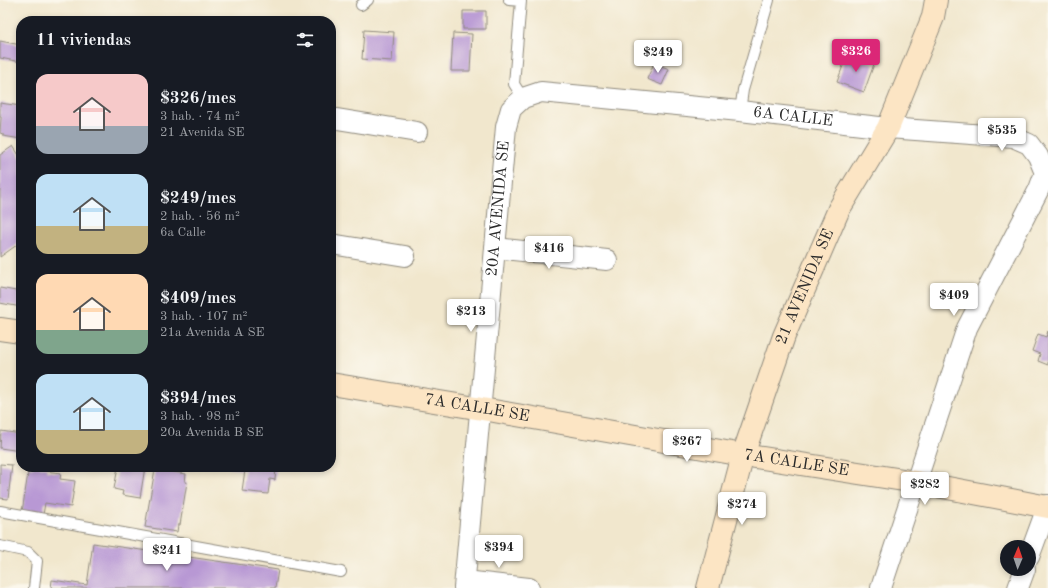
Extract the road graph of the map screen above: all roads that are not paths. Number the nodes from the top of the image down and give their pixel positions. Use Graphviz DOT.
graph roads {
  1 [pos="509,0"];
  2 [pos="521,0"];
  3 [pos="769,0"];
  4 [pos="936,0"];
  5 [pos="523,98"];
  6 [pos="740,111"];
  7 [pos="336,119"];
  8 [pos="888,128"];
  9 [pos="417,132"];
  10 [pos="336,245"];
  11 [pos="495,248"];
  12 [pos="405,256"];
  13 [pos="607,260"];
  14 [pos="0,329"];
  15 [pos="16,331"];
  16 [pos="336,385"];
  17 [pos="480,409"];
  18 [pos="743,455"];
  19 [pos="916,482"];
  20 [pos="1048,506"];
  21 [pos="0,511"];
  22 [pos="1035,540"];
  23 [pos="0,546"];
  24 [pos="341,572"];
  25 [pos="1022,576"];
  26 [pos="465,584"];
  27 [pos="34,588"];
  28 [pos="529,588"];
  29 [pos="708,588"];
  30 [pos="881,588"];
  31 [pos="1018,588"];
  1 -- 2 [label="lane"];
  2 -- 5 [label="lane"];
  3 -- 6 [label="lane"];
  4 -- 8 [label="street, 21 AVENIDA SE"];
  5 -- 6 [label="street, 6A CALLE"];
  5 -- 11 [label="street, 20A AVENIDA SE"];
  6 -- 8 [label="street, 6A CALLE"];
  7 -- 9 [label="street"];
  8 -- 18 [label="street, 21 AVENIDA SE"];
  8 -- 19 [label="street, 6A CALLE"];
  10 -- 12 [label="street"];
  11 -- 13 [label="street"];
  11 -- 17 [label="street, 20A AVENIDA SE"];
  14 -- 15 [label="street"];
  16 -- 17 [label="street, 7A CALLE SE"];
  17 -- 18 [label="street, 7A CALLE SE"];
  17 -- 26 [label="street, 20A AVENIDA SE"];
  18 -- 19 [label="street, 7A CALLE SE"];
  18 -- 29 [label="street, 21 AVENIDA SE"];
  19 -- 20 [label="street, 7A CALLE SE"];
  19 -- 30 [label="street"];
  20 -- 22 [label="street"];
  21 -- 24 [label="lane"];
  23 -- 27 [label="lane"];
  25 -- 31 [label="street"];
  26 -- 28 [label="street"];
}
